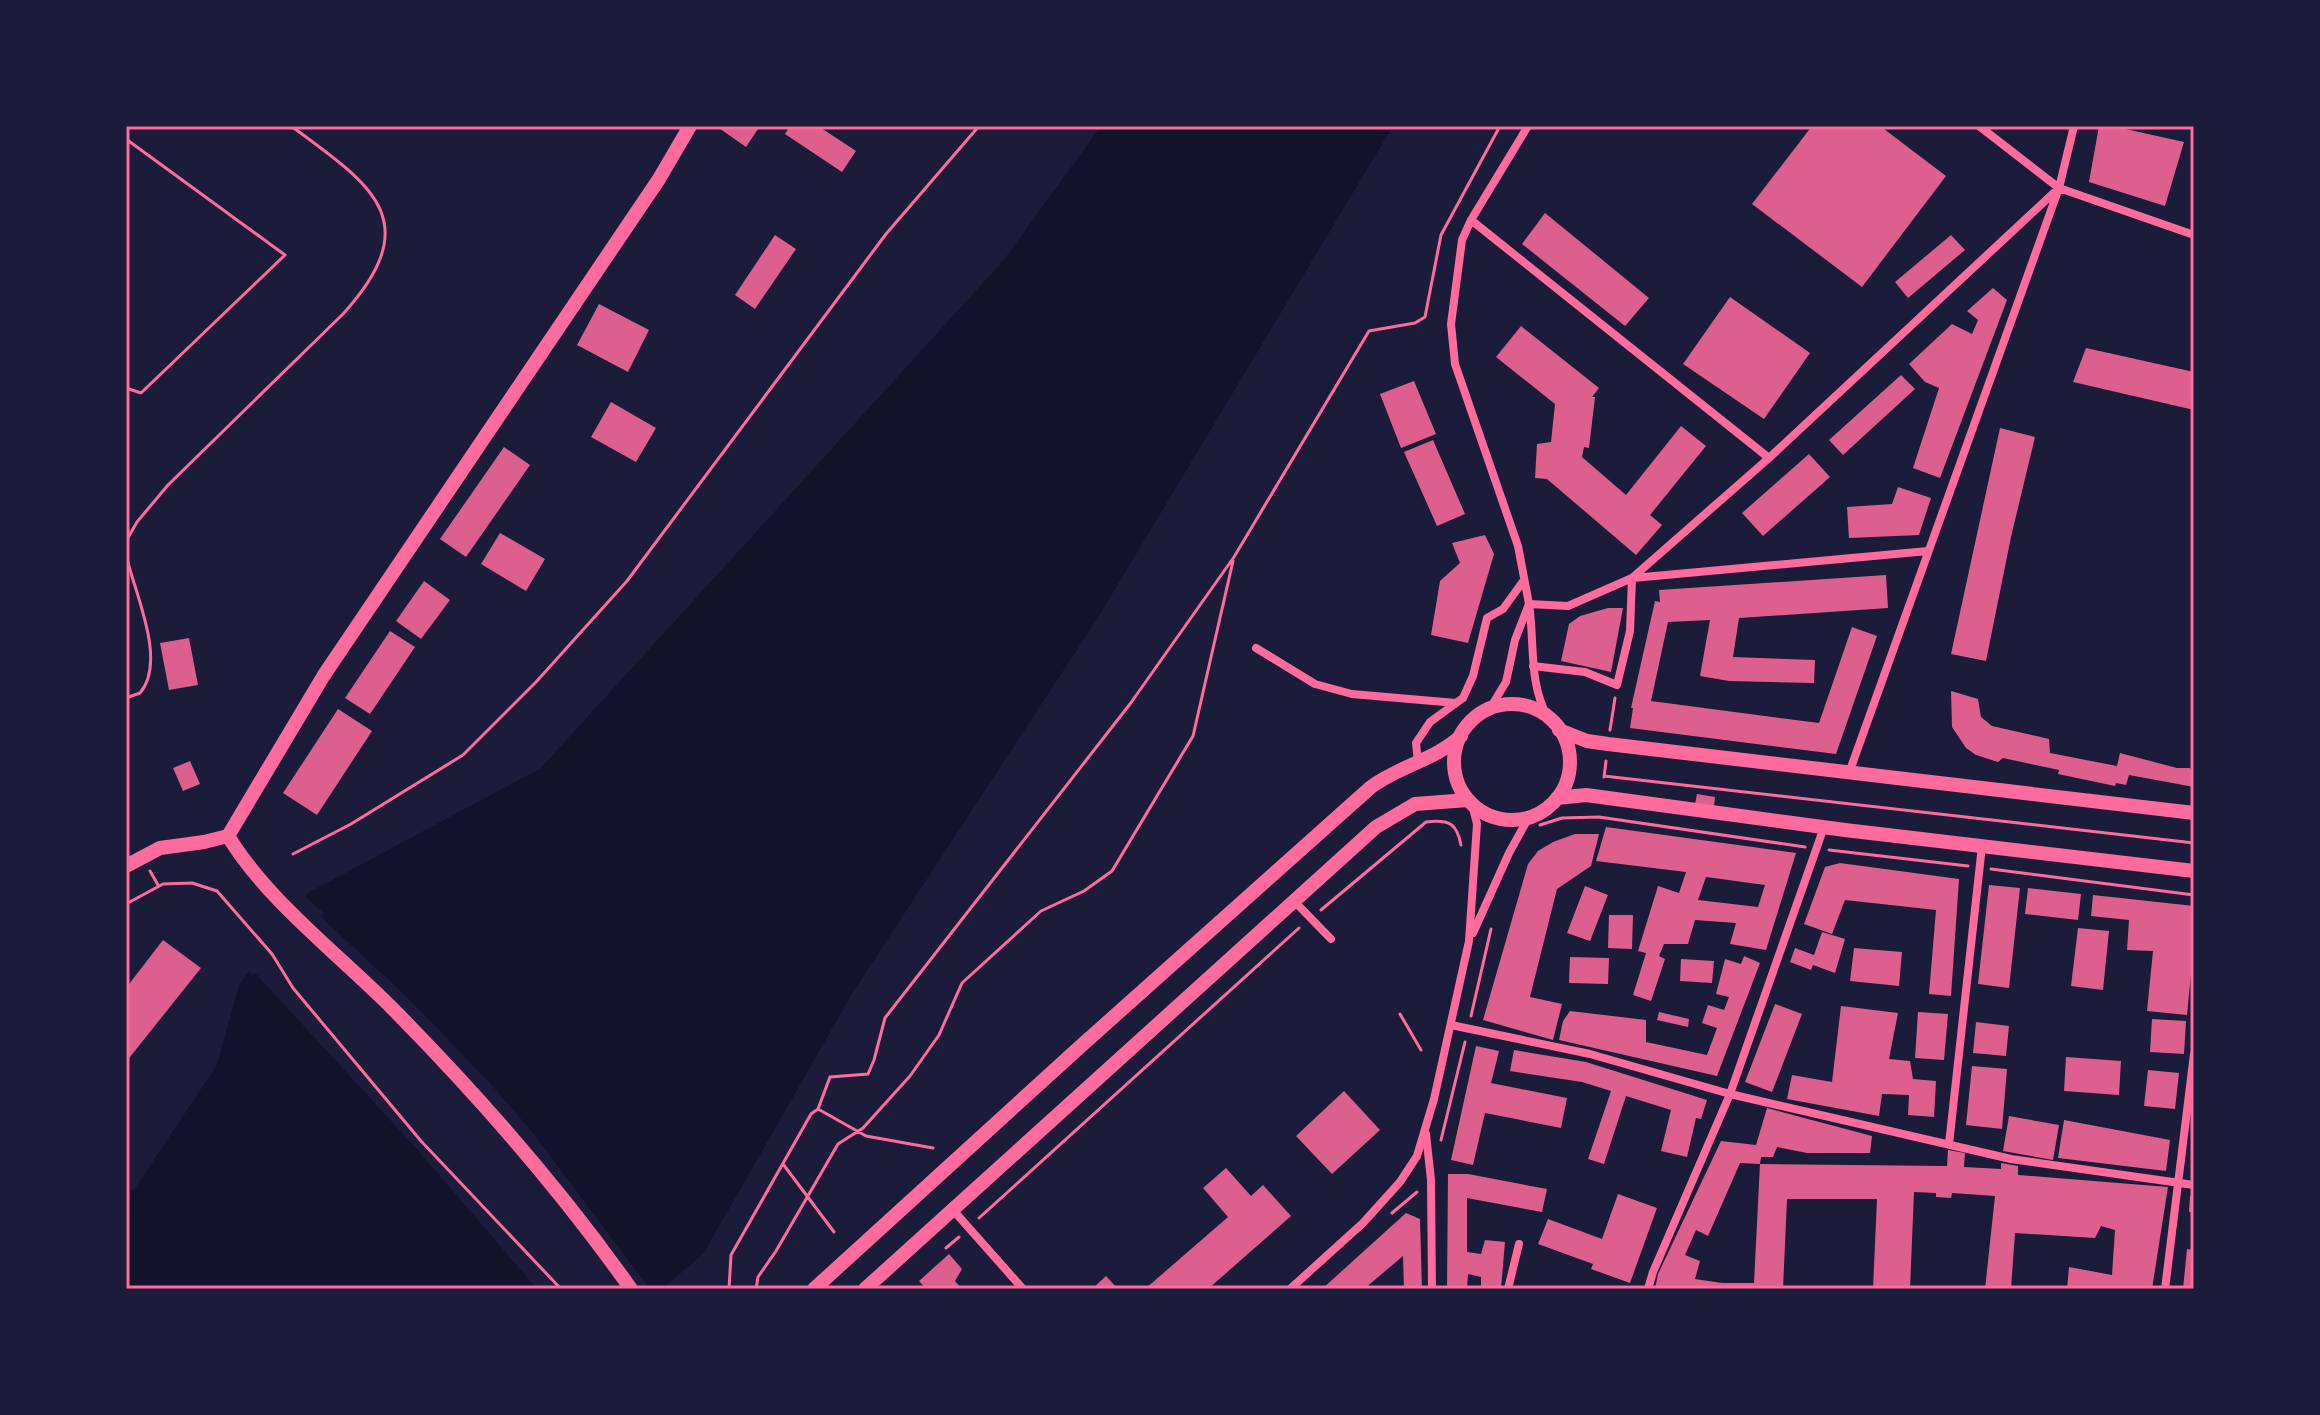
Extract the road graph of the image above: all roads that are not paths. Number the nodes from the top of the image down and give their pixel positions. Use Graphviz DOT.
graph roads {
  1 [pos="690,126"];
  2 [pos="1528,126"];
  3 [pos="1979,126"];
  4 [pos="2074,126"];
  5 [pos="2059,188"];
  6 [pos="1471,220"];
  7 [pos="2194,235"];
  8 [pos="1769,458"];
  9 [pos="1928,551"];
  10 [pos="1632,578"];
  11 [pos="1524,580"];
  12 [pos="1529,604"];
  13 [pos="1256,648"];
  14 [pos="1533,666"];
  15 [pos="1457,703"];
  16 [pos="1489,710"];
  17 [pos="1548,718"];
  18 [pos="1559,730"];
  19 [pos="1461,736"];
  20 [pos="1418,762"];
  21 [pos="1849,773"];
  22 [pos="1557,798"];
  23 [pos="1470,802"];
  24 [pos="2194,813"];
  25 [pos="1533,822"];
  26 [pos="1824,827"];
  27 [pos="228,836"];
  28 [pos="1982,846"];
  29 [pos="126,866"];
  30 [pos="2194,871"];
  31 [pos="1293,900"];
  32 [pos="1331,939"];
  33 [pos="1469,941"];
  34 [pos="1451,1025"];
  35 [pos="2194,1054"];
  36 [pos="1730,1094"];
  37 [pos="1426,1131"];
  38 [pos="1949,1144"];
  39 [pos="2177,1184"];
  40 [pos="2194,1185"];
  41 [pos="953,1210"];
  42 [pos="1519,1244"];
  43 [pos="631,1289"];
  44 [pos="814,1289"];
  45 [pos="865,1289"];
  46 [pos="1023,1289"];
  47 [pos="1290,1289"];
  48 [pos="1432,1289"];
  49 [pos="1508,1289"];
  50 [pos="1648,1289"];
  51 [pos="2165,1289"];
  1 -- 27 [label="main road"];
  2 -- 6 [label="street"];
  3 -- 5 [label="street"];
  4 -- 5 [label="street"];
  5 -- 7 [label="street"];
  5 -- 8 [label="street"];
  5 -- 9 [label="street"];
  6 -- 8 [label="street"];
  6 -- 11 [label="street"];
  8 -- 10 [label="street"];
  9 -- 10 [label="street"];
  9 -- 21 [label="street"];
  10 -- 12 [label="street"];
  10 -- 14 [label="street"];
  11 -- 12 [label="street"];
  11 -- 15 [label="street"];
  12 -- 14 [label="street"];
  12 -- 16 [label="street"];
  13 -- 15 [label="street"];
  14 -- 17 [label="street"];
  15 -- 20 [label="street"];
  16 -- 17 [label="main road"];
  16 -- 19 [label="main road"];
  17 -- 18 [label="main road"];
  18 -- 21 [label="main road"];
  18 -- 22 [label="main road"];
  19 -- 20 [label="main road"];
  19 -- 23 [label="main road"];
  20 -- 44 [label="main road"];
  21 -- 24 [label="main road"];
  22 -- 25 [label="main road"];
  22 -- 26 [label="main road"];
  23 -- 25 [label="main road"];
  23 -- 31 [label="main road"];
  23 -- 33 [label="street"];
  25 -- 33 [label="street"];
  26 -- 28 [label="main road"];
  26 -- 36 [label="street"];
  27 -- 29 [label="main road"];
  27 -- 43 [label="main road"];
  28 -- 30 [label="main road"];
  28 -- 38 [label="street"];
  31 -- 32 [label="street"];
  31 -- 41 [label="main road"];
  33 -- 34 [label="street"];
  34 -- 36 [label="street"];
  34 -- 37 [label="street"];
  35 -- 39 [label="street"];
  36 -- 38 [label="street"];
  36 -- 50 [label="street"];
  37 -- 47 [label="street"];
  37 -- 48 [label="street"];
  38 -- 39 [label="street"];
  39 -- 40 [label="street"];
  39 -- 51 [label="street"];
  41 -- 45 [label="main road"];
  41 -- 46 [label="street"];
  42 -- 49 [label="street"];
}
